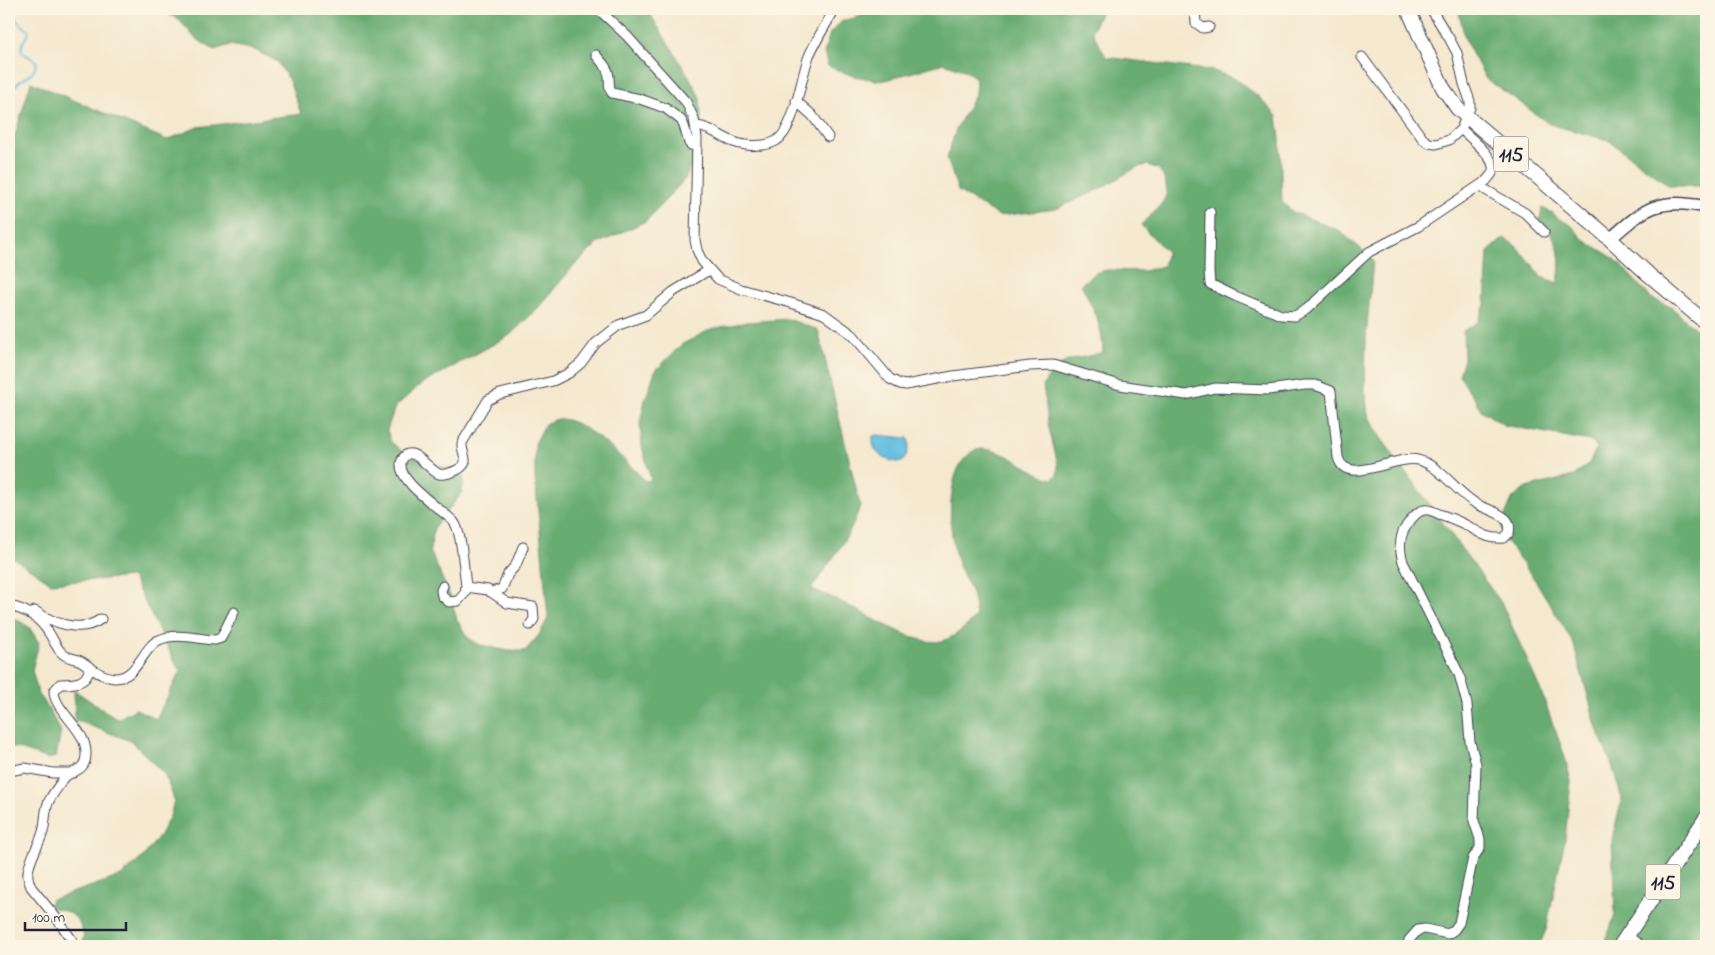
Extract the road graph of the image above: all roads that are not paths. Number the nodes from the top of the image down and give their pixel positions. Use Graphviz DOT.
graph roads {
  1 [pos="598,9"];
  2 [pos="835,9"];
  3 [pos="1195,9"];
  4 [pos="1408,9"];
  5 [pos="1430,9"];
  6 [pos="1209,27"];
  7 [pos="596,55"];
  8 [pos="1362,57"];
  9 [pos="796,101"];
  10 [pos="1464,123"];
  11 [pos="696,126"];
  12 [pos="828,137"];
  13 [pos="696,146"];
  14 [pos="1479,186"];
  15 [pos="1706,207"];
  16 [pos="1210,212"];
  17 [pos="1544,232"];
  18 [pos="1610,239"];
  19 [pos="709,270"];
  20 [pos="1706,322"];
  21 [pos="523,547"];
  22 [pos="443,586"];
  23 [pos="466,587"];
  24 [pos="490,592"];
  25 [pos="9,606"];
  26 [pos="26,612"];
  27 [pos="234,612"];
  28 [pos="101,619"];
  29 [pos="530,625"];
  30 [pos="89,668"];
  31 [pos="9,771"];
  32 [pos="75,772"];
  33 [pos="1706,818"];
  34 [pos="1624,941"];
  35 [pos="76,946"];
  36 [pos="1408,946"];
  37 [pos="1642,946"];
  1 -- 11 [label="street"];
  2 -- 9 [label="street"];
  3 -- 6 [label="street"];
  4 -- 10 [label="highway, 115"];
  5 -- 10 [label="street"];
  7 -- 13 [label="street"];
  8 -- 10 [label="street"];
  9 -- 11 [label="street"];
  9 -- 12 [label="street"];
  10 -- 14 [label="street"];
  10 -- 18 [label="highway, 115"];
  11 -- 13 [label="street"];
  13 -- 19 [label="street"];
  14 -- 16 [label="street"];
  14 -- 17 [label="street"];
  15 -- 18 [label="main road"];
  18 -- 20 [label="highway, 115"];
  19 -- 23 [label="street"];
  19 -- 36 [label="street"];
  21 -- 24 [label="street"];
  22 -- 23 [label="street"];
  23 -- 24 [label="street"];
  24 -- 29 [label="street"];
  25 -- 26 [label="street"];
  26 -- 28 [label="street"];
  26 -- 30 [label="street"];
  27 -- 30 [label="street"];
  30 -- 32 [label="street"];
  31 -- 32 [label="street"];
  32 -- 35 [label="street"];
  33 -- 34 [label="highway, 115"];
  34 -- 37 [label="street"];
}
